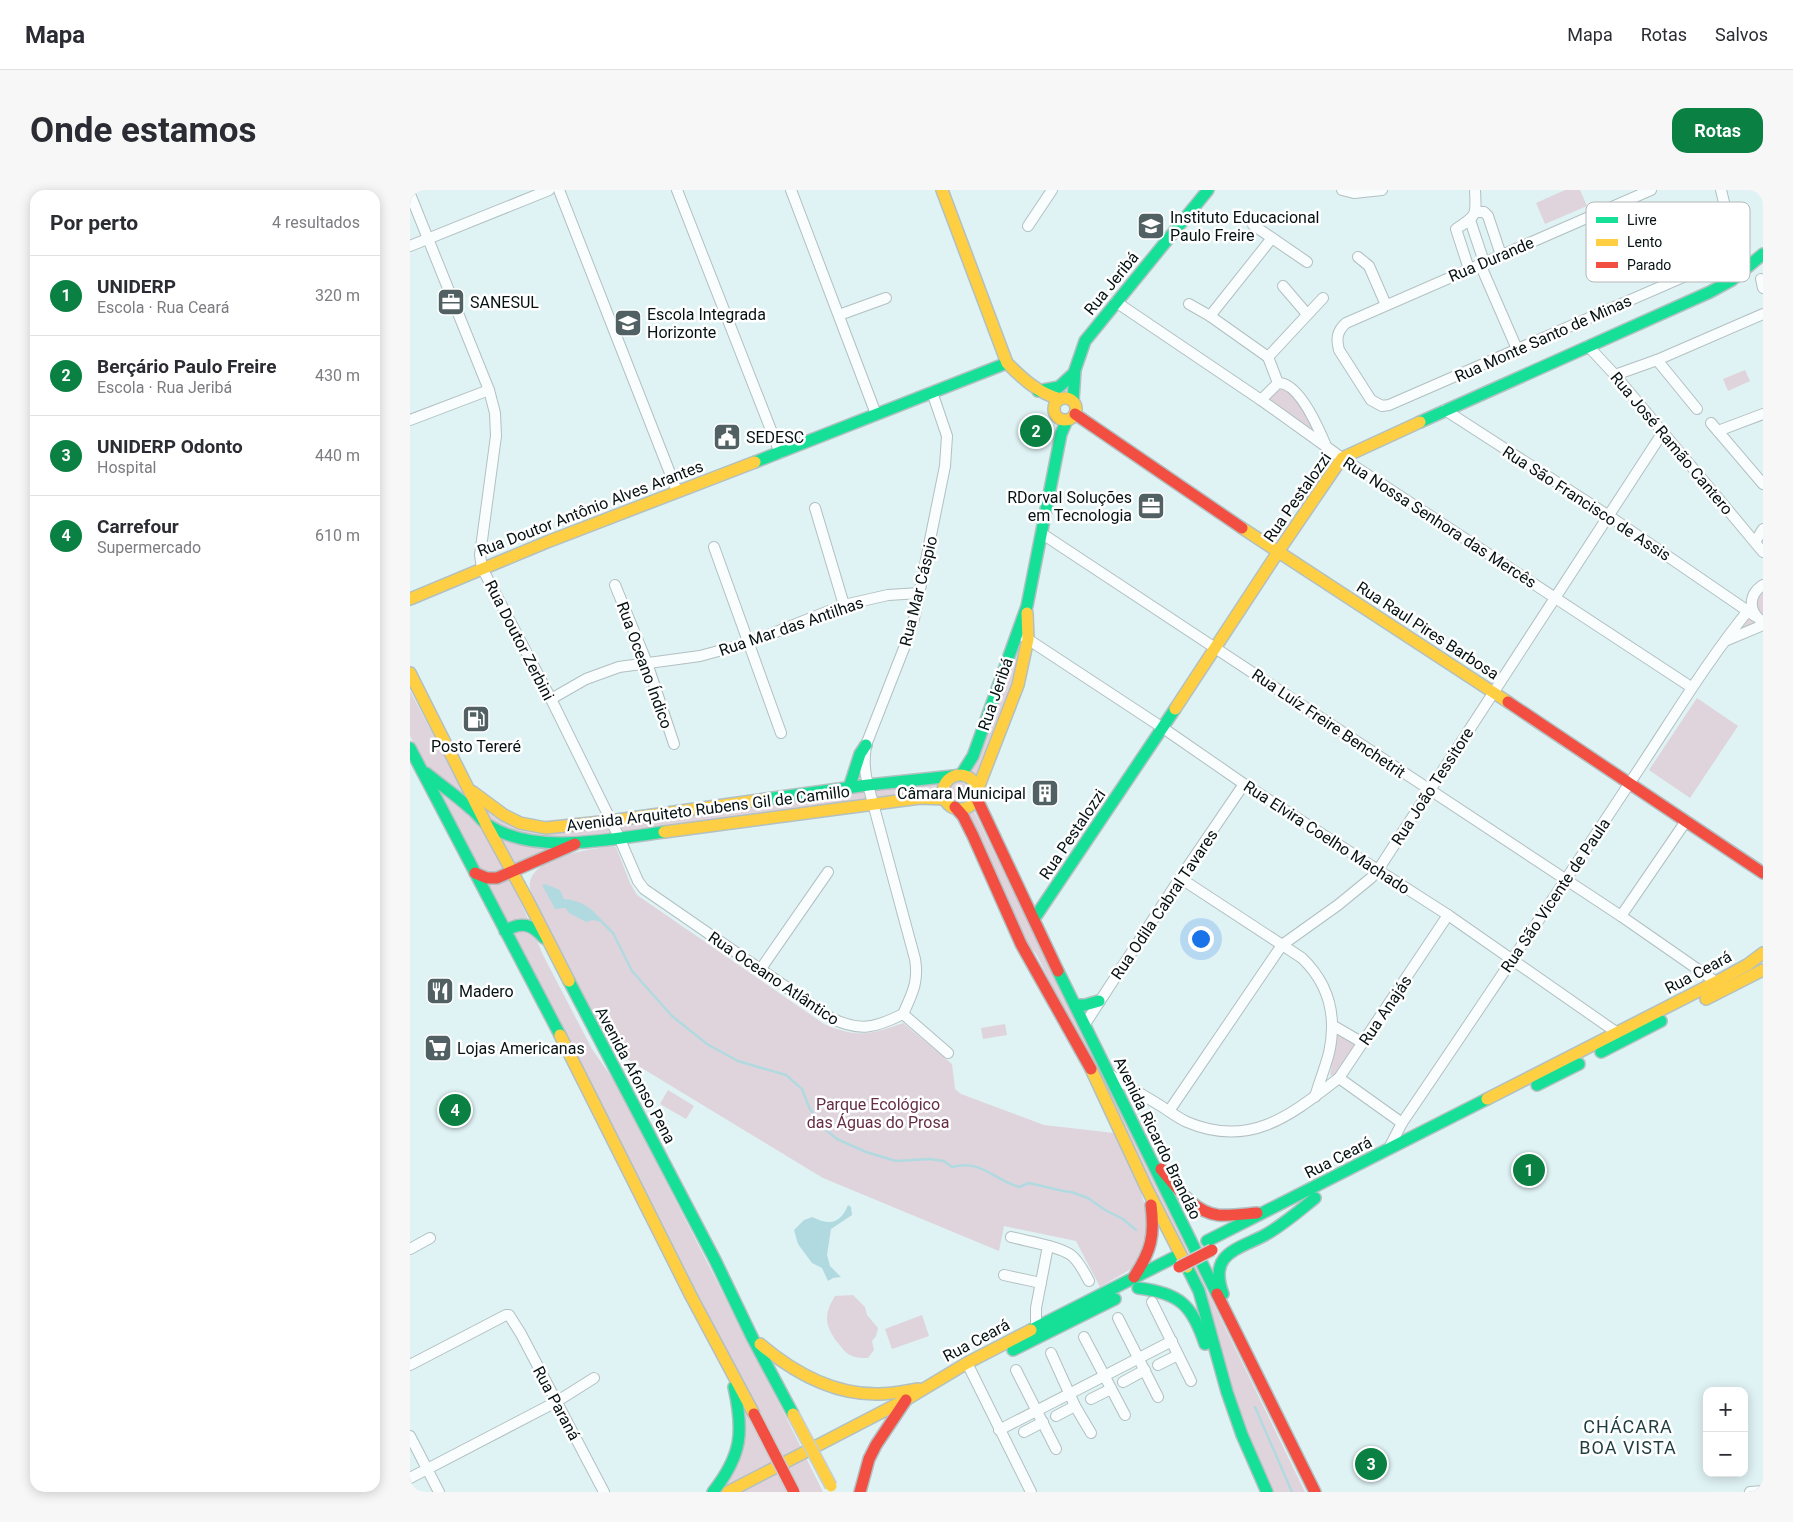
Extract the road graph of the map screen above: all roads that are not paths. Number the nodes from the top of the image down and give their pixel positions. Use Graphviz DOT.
graph roads {
  1 [pos="549,190"];
  2 [pos="559,190"];
  3 [pos="676,190"];
  4 [pos="791,190"];
  5 [pos="942,190"];
  6 [pos="1052,190"];
  7 [pos="1208,190"];
  8 [pos="1342,190"];
  9 [pos="1382,190"];
  10 [pos="1475,190"];
  11 [pos="1651,190"];
  12 [pos="1355,191"];
  13 [pos="410,194"];
  14 [pos="1623,202"];
  15 [pos="1474,212"];
  16 [pos="1586,218"];
  17 [pos="1253,225"];
  18 [pos="1028,226"];
  19 [pos="1272,238"];
  20 [pos="427,239"];
  21 [pos="410,246"];
  22 [pos="1763,254"];
  23 [pos="1501,255"];
  24 [pos="1358,257"];
  25 [pos="1307,262"];
  26 [pos="1482,263"];
  27 [pos="1750,265"];
  28 [pos="1469,269"];
  29 [pos="1672,282"];
  30 [pos="1728,282"];
  31 [pos="1283,286"];
  32 [pos="886,298"];
  33 [pos="1323,298"];
  34 [pos="1116,302"];
  35 [pos="1188,304"];
  36 [pos="1386,305"];
  37 [pos="1307,314"];
  38 [pos="1763,314"];
  39 [pos="840,315"];
  40 [pos="1210,316"];
  41 [pos="1588,346"];
  42 [pos="1517,349"];
  43 [pos="1268,357"];
  44 [pos="1658,360"];
  45 [pos="1007,363"];
  46 [pos="1615,375"];
  47 [pos="1073,377"];
  48 [pos="1278,383"];
  49 [pos="489,390"];
  50 [pos="932,392"];
  51 [pos="1040,392"];
  52 [pos="1065,399"];
  53 [pos="1261,400"];
  54 [pos="1377,404"];
  55 [pos="1697,409"];
  56 [pos="1445,410"];
  57 [pos="876,414"];
  58 [pos="1763,414"];
  59 [pos="1063,415"];
  60 [pos="410,420"];
  61 [pos="1663,432"];
  62 [pos="1326,447"];
  63 [pos="780,453"];
  64 [pos="1342,458"];
  65 [pos="1763,484"];
  66 [pos="677,491"];
  67 [pos="815,508"];
  68 [pos="1609,516"];
  69 [pos="1763,529"];
  70 [pos="1041,533"];
  71 [pos="1754,542"];
  72 [pos="714,547"];
  73 [pos="1278,552"];
  74 [pos="1763,552"];
  75 [pos="1763,563"];
  76 [pos="482,568"];
  77 [pos="1763,582"];
  78 [pos="615,585"];
  79 [pos="920,593"];
  80 [pos="1556,597"];
  81 [pos="410,599"];
  82 [pos="844,605"];
  83 [pos="1027,606"];
  84 [pos="1755,614"];
  85 [pos="1017,633"];
  86 [pos="1028,639"];
  87 [pos="1724,641"];
  88 [pos="748,644"];
  89 [pos="1215,647"];
  90 [pos="647,663"];
  91 [pos="411,677"];
  92 [pos="1692,687"];
  93 [pos="1493,692"];
  94 [pos="551,699"];
  95 [pos="1163,728"];
  96 [pos="781,733"];
  97 [pos="674,744"];
  98 [pos="866,745"];
  99 [pos="410,748"];
  100 [pos="415,764"];
  101 [pos="957,775"];
  102 [pos="1244,784"];
  103 [pos="1629,784"];
  104 [pos="868,785"];
  105 [pos="468,788"];
  106 [pos="849,788"];
  107 [pos="1430,790"];
  108 [pos="976,794"];
  109 [pos="945,799"];
  110 [pos="873,804"];
  111 [pos="955,807"];
  112 [pos="610,821"];
  113 [pos="1686,821"];
  114 [pos="486,824"];
  115 [pos="619,837"];
  116 [pos="577,843"];
  117 [pos="548,856"];
  118 [pos="1378,870"];
  119 [pos="512,872"];
  120 [pos="828,872"];
  121 [pos="475,873"];
  122 [pos="1763,873"];
  123 [pos="1180,878"];
  124 [pos="1565,879"];
  125 [pos="527,899"];
  126 [pos="1448,916"];
  127 [pos="1621,916"];
  128 [pos="1034,919"];
  129 [pos="505,931"];
  130 [pos="1282,945"];
  131 [pos="553,948"];
  132 [pos="1763,953"];
  133 [pos="1512,959"];
  134 [pos="1030,962"];
  135 [pos="760,970"];
  136 [pos="1763,970"];
  137 [pos="1716,982"];
  138 [pos="1099,1001"];
  139 [pos="1075,1005"];
  140 [pos="903,1014"];
  141 [pos="1085,1024"];
  142 [pos="1332,1025"];
  143 [pos="1619,1036"];
  144 [pos="1363,1043"];
  145 [pos="948,1052"];
  146 [pos="1090,1066"];
  147 [pos="1108,1074"];
  148 [pos="1339,1078"];
  149 [pos="1315,1097"];
  150 [pos="1169,1111"];
  151 [pos="1402,1123"];
  152 [pos="1388,1150"];
  153 [pos="1149,1156"];
  154 [pos="1146,1187"];
  155 [pos="1315,1198"];
  156 [pos="1264,1213"];
  157 [pos="1011,1237"];
  158 [pos="430,1238"];
  159 [pos="1048,1246"];
  160 [pos="1210,1246"];
  161 [pos="410,1249"];
  162 [pos="1004,1274"];
  163 [pos="1089,1281"];
  164 [pos="1041,1283"];
  165 [pos="1135,1283"];
  166 [pos="1152,1302"];
  167 [pos="1118,1318"];
  168 [pos="1036,1327"];
  169 [pos="1084,1337"];
  170 [pos="753,1338"];
  171 [pos="1172,1341"];
  172 [pos="1241,1345"];
  173 [pos="1051,1353"];
  174 [pos="1178,1355"];
  175 [pos="1138,1358"];
  176 [pos="726,1360"];
  177 [pos="410,1365"];
  178 [pos="1158,1365"];
  179 [pos="969,1367"];
  180 [pos="1016,1370"];
  181 [pos="1144,1370"];
  182 [pos="1104,1377"];
  183 [pos="594,1378"];
  184 [pos="1192,1381"];
  185 [pos="1123,1382"];
  186 [pos="927,1388"];
  187 [pos="1111,1389"];
  188 [pos="1227,1392"];
  189 [pos="1069,1393"];
  190 [pos="1158,1397"];
  191 [pos="907,1399"];
  192 [pos="1091,1400"];
  193 [pos="556,1402"];
  194 [pos="1075,1406"];
  195 [pos="1037,1409"];
  196 [pos="1125,1415"];
  197 [pos="1056,1416"];
  198 [pos="1043,1422"];
  199 [pos="999,1430"];
  200 [pos="1024,1432"];
  201 [pos="1091,1433"];
  202 [pos="410,1436"];
  203 [pos="1056,1450"];
  204 [pos="428,1469"];
  205 [pos="410,1478"];
  206 [pos="832,1489"];
  207 [pos="1763,1491"];
  208 [pos="439,1492"];
  209 [pos="604,1492"];
  210 [pos="713,1492"];
  211 [pos="728,1492"];
  212 [pos="794,1492"];
  213 [pos="860,1492"];
  214 [pos="1030,1492"];
  215 [pos="1267,1492"];
  216 [pos="1314,1492"];
  217 [pos="1750,1492"];
  1 -- 20 [label="street"];
  2 -- 66 [label="street"];
  3 -- 63 [label="street"];
  4 -- 39 [label="street"];
  5 -- 45 [label="main road, Rua Raul Pires Barbosa"];
  6 -- 18 [label="street"];
  7 -- 34 [label="main road, Rua Jeribá"];
  8 -- 12 [label="street"];
  9 -- 12 [label="street"];
  10 -- 15 [label="street"];
  11 -- 14 [label="street, Rua Durande"];
  13 -- 20 [label="street, Rua Doutor Zerbini"];
  15 -- 23 [label="street"];
  15 -- 26 [label="street"];
  15 -- 28 [label="street"];
  16 -- 23 [label="street, Rua Durande"];
  17 -- 19 [label="street"];
  19 -- 25 [label="street"];
  19 -- 40 [label="street"];
  20 -- 21 [label="street"];
  20 -- 49 [label="street, Rua Doutor Zerbini"];
  22 -- 27 [label="main road, Rua Pestalozzi"];
  23 -- 26 [label="street, Rua Durande"];
  24 -- 36 [label="street"];
  26 -- 28 [label="street, Rua Durande"];
  26 -- 42 [label="street"];
  28 -- 36 [label="street, Rua Durande"];
  29 -- 42 [label="street, Rua Monte Santo de Minas"];
  30 -- 41 [label="main road, Rua Pestalozzi"];
  31 -- 37 [label="street"];
  32 -- 39 [label="street"];
  33 -- 37 [label="street"];
  34 -- 47 [label="main road, Rua Jeribá"];
  34 -- 53 [label="street, Rua Nossa Senhora das Mercês"];
  35 -- 40 [label="street"];
  36 -- 54 [label="street, Rua Durande"];
  37 -- 43 [label="street"];
  38 -- 44 [label="street"];
  39 -- 57 [label="street"];
  40 -- 43 [label="street"];
  41 -- 46 [label="street, Rua José Ramão Cantero"];
  41 -- 56 [label="main road, Rua Pestalozzi"];
  42 -- 54 [label="street, Rua Monte Santo de Minas"];
  43 -- 48 [label="street"];
  44 -- 46 [label="street"];
  44 -- 55 [label="street"];
  45 -- 50 [label="main road, Rua Doutor Antônio Alves Arantes"];
  45 -- 51 [label="main road, Rua Raul Pires Barbosa"];
  46 -- 61 [label="street, Rua José Ramão Cantero"];
  47 -- 51 [label="main road"];
  47 -- 52 [label="main road, Rua Jeribá"];
  48 -- 53 [label="street"];
  48 -- 62 [label="street"];
  49 -- 60 [label="street"];
  49 -- 76 [label="street, Rua Doutor Zerbini"];
  50 -- 57 [label="main road, Rua Doutor Antônio Alves Arantes"];
  50 -- 79 [label="street, Rua Mar Cáspio"];
  51 -- 52 [label="main road, Rua Raul Pires Barbosa"];
  51 -- 59 [label="main road, Rua Raul Pires Barbosa"];
  52 -- 59 [label="main road"];
  52 -- 59 [label="main road, Rua Jeribá"];
  53 -- 62 [label="street, Rua Nossa Senhora das Mercês"];
  56 -- 64 [label="main road, Rua Pestalozzi"];
  56 -- 68 [label="street, Rua São Francisco de Assis"];
  57 -- 63 [label="main road, Rua Doutor Antônio Alves Arantes"];
  58 -- 65 [label="street"];
  59 -- 70 [label="main road, Rua Jeribá"];
  59 -- 73 [label="main road, Rua Raul Pires Barbosa"];
  61 -- 68 [label="street, Rua João Tessitore"];
  61 -- 71 [label="street, Rua José Ramão Cantero"];
  62 -- 64 [label="street, Rua Nossa Senhora das Mercês"];
  63 -- 66 [label="main road, Rua Doutor Antônio Alves Arantes"];
  64 -- 73 [label="main road, Rua Pestalozzi"];
  64 -- 80 [label="street, Rua Nossa Senhora das Mercês"];
  66 -- 76 [label="main road, Rua Doutor Antônio Alves Arantes"];
  67 -- 82 [label="street"];
  68 -- 80 [label="street, Rua João Tessitore"];
  68 -- 84 [label="street, Rua São Francisco de Assis"];
  69 -- 71 [label="street"];
  70 -- 83 [label="main road, Rua Jeribá"];
  70 -- 89 [label="street, Rua Luíz Freire Benchetrit"];
  71 -- 74 [label="street"];
  71 -- 75 [label="street"];
  72 -- 88 [label="street"];
  73 -- 89 [label="main road, Rua Pestalozzi"];
  73 -- 93 [label="main road, Rua Raul Pires Barbosa"];
  76 -- 81 [label="main road, Rua Doutor Antônio Alves Arantes"];
  76 -- 94 [label="street, Rua Doutor Zerbini"];
  77 -- 84 [label="street, Rua São Vicente de Paula"];
  78 -- 90 [label="street, Rua Oceano Índico"];
  79 -- 82 [label="street, Rua Mar das Antilhas"];
  79 -- 98 [label="street, Rua Mar Cáspio"];
  80 -- 92 [label="street, Rua Nossa Senhora das Mercês"];
  80 -- 93 [label="street, Rua João Tessitore"];
  82 -- 88 [label="street, Rua Mar das Antilhas"];
  83 -- 85 [label="main road, Rua Jeribá"];
  83 -- 86 [label="main road, Rua Jeribá"];
  84 -- 87 [label="street, Rua São Vicente de Paula"];
  84 -- 87 [label="street"];
  85 -- 86 [label="street, Rua Elvira Coelho Machado"];
  85 -- 101 [label="main road, Rua Jeribá"];
  86 -- 95 [label="street, Rua Elvira Coelho Machado"];
  86 -- 108 [label="main road, Rua Jeribá"];
  87 -- 92 [label="street, Rua São Vicente de Paula"];
  88 -- 90 [label="street, Rua Mar das Antilhas"];
  88 -- 96 [label="street"];
  89 -- 95 [label="main road, Rua Pestalozzi"];
  89 -- 107 [label="street, Rua Luíz Freire Benchetrit"];
  90 -- 94 [label="street, Rua Mar das Antilhas"];
  90 -- 97 [label="street, Rua Oceano Índico"];
  91 -- 105 [label="main road, Avenida Afonso Pena"];
  92 -- 103 [label="street, Rua São Vicente de Paula"];
  93 -- 103 [label="main road, Rua Raul Pires Barbosa"];
  93 -- 107 [label="street, Rua João Tessitore"];
  94 -- 112 [label="street, Rua Doutor Zerbini"];
  95 -- 102 [label="street, Rua Elvira Coelho Machado"];
  95 -- 128 [label="main road, Rua Pestalozzi"];
  98 -- 104 [label="street, Rua Mar Cáspio"];
  98 -- 106 [label="main road"];
  99 -- 100 [label="main road"];
  100 -- 114 [label="main road, Avenida Arquiteto Rubens Gil de Camillo"];
  100 -- 121 [label="main road"];
  101 -- 104 [label="main road, Avenida Arquiteto Rubens Gil de Camillo"];
  101 -- 108 [label="main road"];
  101 -- 109 [label="main road"];
  102 -- 118 [label="street, Rua Elvira Coelho Machado"];
  102 -- 123 [label="street, Rua Odila Cabral Tavares"];
  103 -- 113 [label="main road, Rua Raul Pires Barbosa"];
  103 -- 124 [label="street, Rua São Vicente de Paula"];
  104 -- 106 [label="main road, Avenida Arquiteto Rubens Gil de Camillo"];
  104 -- 110 [label="street"];
  105 -- 112 [label="main road, Avenida Arquiteto Rubens Gil de Camillo"];
  105 -- 114 [label="main road, Avenida Afonso Pena"];
  106 -- 112 [label="main road, Avenida Arquiteto Rubens Gil de Camillo"];
  107 -- 118 [label="street, Rua João Tessitore"];
  107 -- 124 [label="street, Rua Luíz Freire Benchetrit"];
  108 -- 111 [label="main road"];
  108 -- 128 [label="main road, Avenida Ricardo Brandão"];
  109 -- 110 [label="main road, Avenida Arquiteto Rubens Gil de Camillo"];
  109 -- 111 [label="main road"];
  110 -- 115 [label="main road, Avenida Arquiteto Rubens Gil de Camillo"];
  110 -- 140 [label="street"];
  111 -- 134 [label="main road, Avenida Ricardo Brandão"];
  112 -- 115 [label="street, Rua Oceano Atlântico"];
  113 -- 122 [label="main road, Rua Raul Pires Barbosa"];
  113 -- 127 [label="street"];
  114 -- 116 [label="main road, Avenida Arquiteto Rubens Gil de Camillo"];
  114 -- 119 [label="main road, Avenida Afonso Pena"];
  115 -- 116 [label="main road, Avenida Arquiteto Rubens Gil de Camillo"];
  115 -- 135 [label="street, Rua Oceano Atlântico"];
  116 -- 117 [label="main road"];
  117 -- 119 [label="main road"];
  117 -- 125 [label="main road"];
  118 -- 126 [label="street, Rua Elvira Coelho Machado"];
  118 -- 130 [label="street, Rua João Tessitore"];
  119 -- 121 [label="main road"];
  119 -- 125 [label="main road, Avenida Afonso Pena"];
  120 -- 135 [label="street"];
  121 -- 129 [label="main road"];
  123 -- 130 [label="street"];
  123 -- 138 [label="street, Rua Odila Cabral Tavares"];
  124 -- 127 [label="street, Rua Luíz Freire Benchetrit"];
  124 -- 133 [label="street, Rua São Vicente de Paula"];
  125 -- 131 [label="main road, Avenida Afonso Pena"];
  126 -- 133 [label="street, Rua Elvira Coelho Machado"];
  126 -- 144 [label="street, Rua Anajás"];
  127 -- 137 [label="street, Rua Luíz Freire Benchetrit"];
  128 -- 134 [label="main road"];
  128 -- 139 [label="main road, Avenida Ricardo Brandão"];
  129 -- 131 [label="main road"];
  129 -- 176 [label="main road"];
  130 -- 142 [label="street"];
  130 -- 150 [label="street, Rua João Tessitore"];
  131 -- 170 [label="main road, Avenida Afonso Pena"];
  132 -- 137 [label="main road, Rua Ceará"];
  133 -- 143 [label="street, Rua Elvira Coelho Machado"];
  133 -- 151 [label="street, Rua São Vicente de Paula"];
  134 -- 146 [label="main road, Avenida Ricardo Brandão"];
  135 -- 140 [label="street, Rua Oceano Atlântico"];
  136 -- 143 [label="main road, Rua Ceará"];
  137 -- 143 [label="main road, Rua Ceará"];
  138 -- 139 [label="main road"];
  138 -- 141 [label="street, Rua Odila Cabral Tavares"];
  139 -- 141 [label="main road, Avenida Ricardo Brandão"];
  140 -- 145 [label="street"];
  141 -- 147 [label="main road, Avenida Ricardo Brandão"];
  142 -- 144 [label="street"];
  142 -- 149 [label="street"];
  143 -- 152 [label="main road, Rua Ceará"];
  143 -- 155 [label="main road, Rua Ceará"];
  144 -- 148 [label="street, Rua Anajás"];
  146 -- 147 [label="street, Rua Anajás"];
  146 -- 154 [label="main road, Avenida Ricardo Brandão"];
  147 -- 150 [label="street, Rua Anajás"];
  147 -- 153 [label="main road, Avenida Ricardo Brandão"];
  148 -- 149 [label="street, Rua Anajás"];
  148 -- 151 [label="street"];
  149 -- 150 [label="street, Rua Anajás"];
  151 -- 152 [label="street, Rua São Vicente de Paula"];
  152 -- 156 [label="main road, Rua Ceará"];
  153 -- 156 [label="main road"];
  153 -- 172 [label="main road, Avenida Ricardo Brandão"];
  154 -- 165 [label="main road"];
  154 -- 188 [label="main road, Avenida Ricardo Brandão"];
  155 -- 160 [label="main road, Rua Ceará"];
  155 -- 172 [label="main road"];
  156 -- 160 [label="main road, Rua Ceará"];
  157 -- 159 [label="street"];
  158 -- 161 [label="street"];
  159 -- 163 [label="street"];
  159 -- 164 [label="street"];
  160 -- 165 [label="main road, Rua Ceará, bridge"];
  162 -- 164 [label="street"];
  164 -- 168 [label="street"];
  165 -- 168 [label="main road, Rua Ceará"];
  165 -- 179 [label="main road, Rua Ceará"];
  165 -- 188 [label="main road"];
  166 -- 171 [label="street"];
  167 -- 175 [label="street"];
  168 -- 179 [label="main road, Rua Ceará"];
  169 -- 182 [label="street"];
  170 -- 186 [label="main road"];
  170 -- 206 [label="main road, Avenida Afonso Pena, bridge"];
  171 -- 174 [label="street"];
  171 -- 175 [label="street"];
  172 -- 216 [label="main road, Avenida Ricardo Brandão"];
  173 -- 189 [label="street"];
  174 -- 178 [label="street"];
  174 -- 184 [label="street"];
  175 -- 181 [label="street"];
  175 -- 182 [label="street"];
  176 -- 210 [label="main road"];
  176 -- 212 [label="main road, bridge"];
  177 -- 193 [label="street, Rua Paraná"];
  179 -- 186 [label="main road, Rua Ceará"];
  179 -- 199 [label="street"];
  180 -- 195 [label="street"];
  181 -- 185 [label="street"];
  181 -- 190 [label="street"];
  182 -- 187 [label="street"];
  182 -- 189 [label="street"];
  183 -- 193 [label="street"];
  186 -- 191 [label="main road, Rua Ceará"];
  187 -- 192 [label="street"];
  187 -- 196 [label="street"];
  188 -- 215 [label="main road, Avenida Ricardo Brandão"];
  189 -- 194 [label="street"];
  189 -- 195 [label="street"];
  191 -- 211 [label="main road, Rua Ceará"];
  191 -- 213 [label="main road"];
  193 -- 204 [label="street"];
  193 -- 209 [label="street, Rua Paraná"];
  194 -- 197 [label="street"];
  194 -- 201 [label="street"];
  195 -- 198 [label="street"];
  195 -- 199 [label="street"];
  198 -- 200 [label="street"];
  198 -- 203 [label="street"];
  199 -- 214 [label="street"];
  202 -- 204 [label="street"];
  204 -- 205 [label="street"];
  204 -- 208 [label="street"];
  207 -- 217 [label="street"];
}
